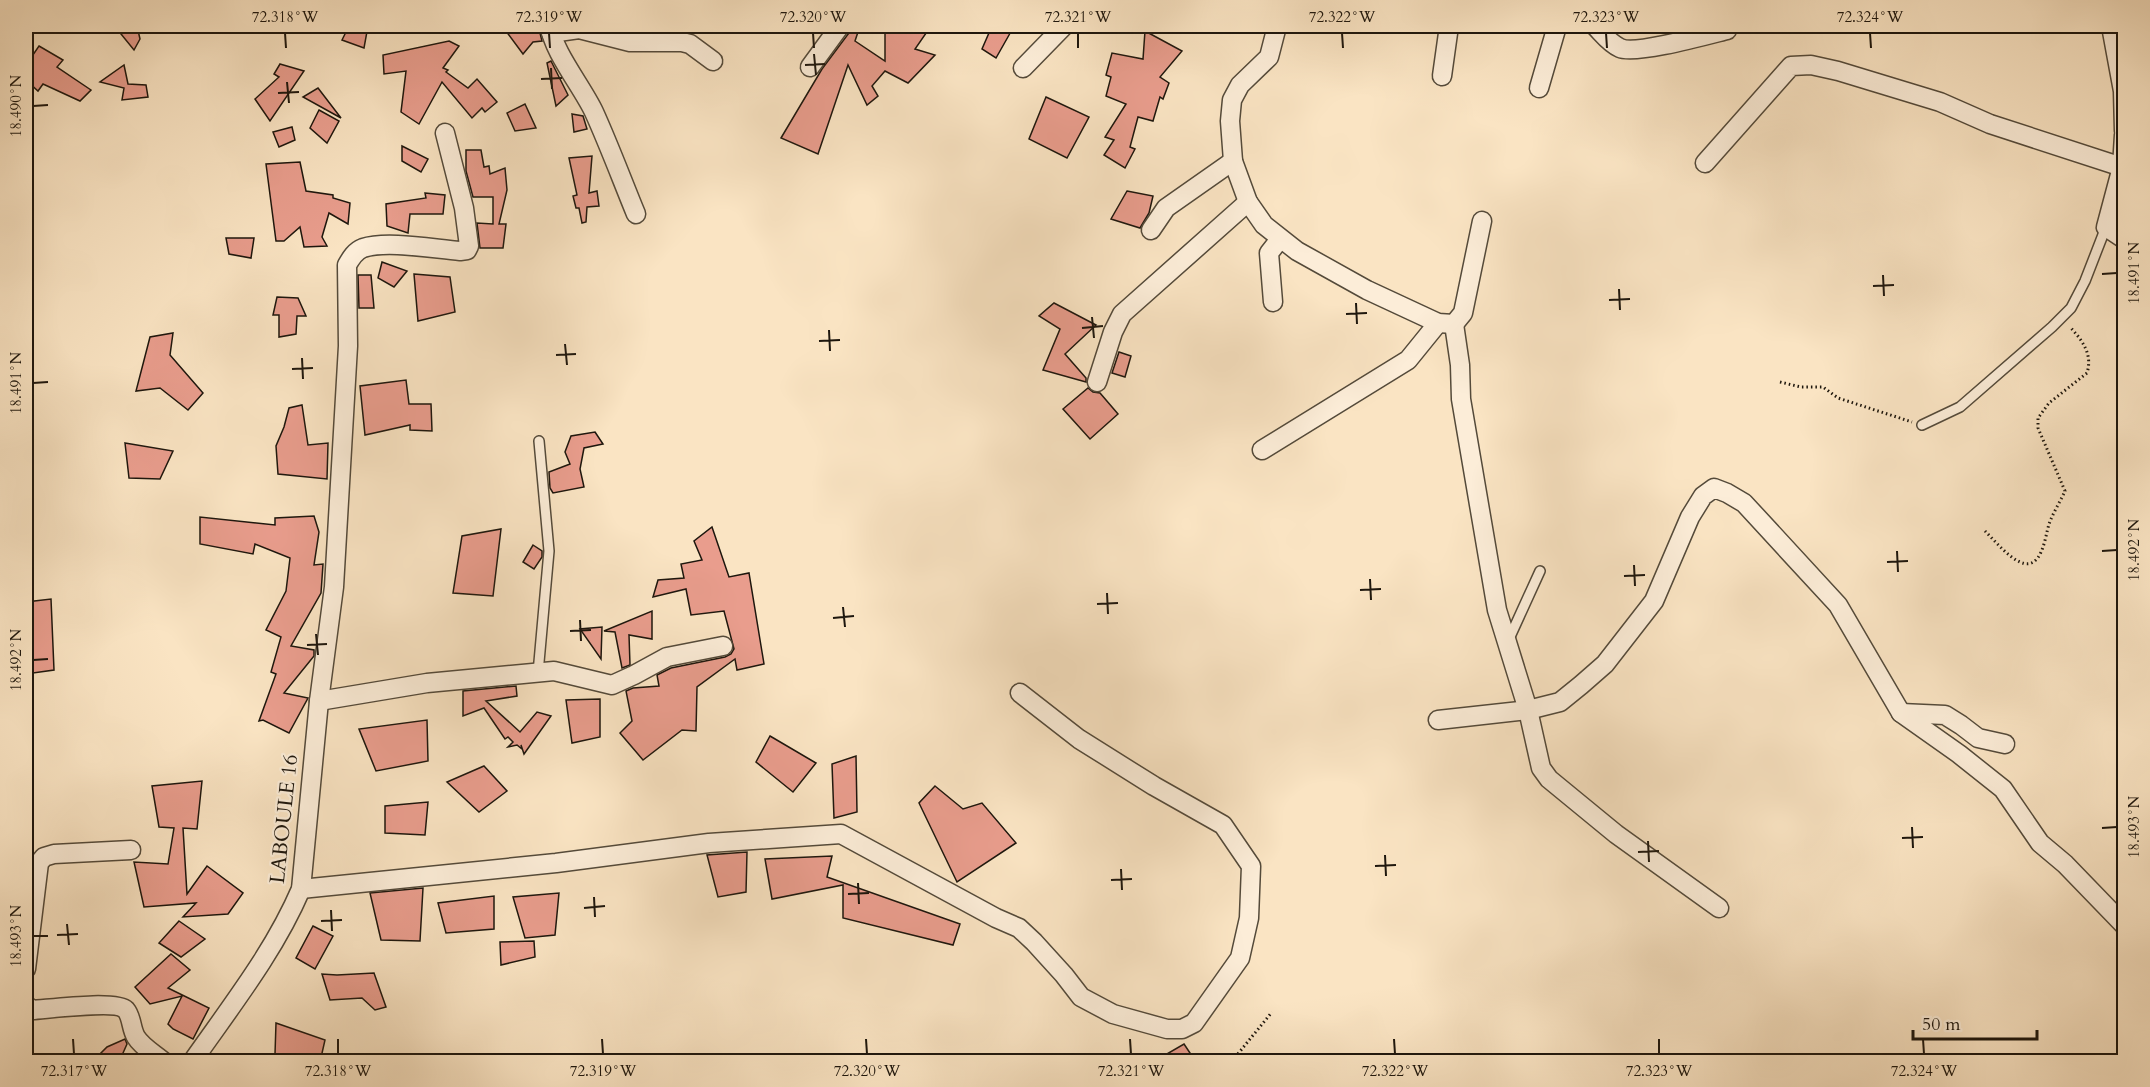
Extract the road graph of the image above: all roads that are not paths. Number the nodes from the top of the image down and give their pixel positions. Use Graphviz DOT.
graph roads {
  1 [pos="840,26"];
  2 [pos="1064,26"];
  3 [pos="1277,26"];
  4 [pos="1449,26"];
  5 [pos="1557,26"];
  6 [pos="1595,26"];
  7 [pos="2111,26"];
  8 [pos="550,29"];
  9 [pos="1727,30"];
  10 [pos="713,61"];
  11 [pos="810,67"];
  12 [pos="1023,68"];
  13 [pos="1442,76"];
  14 [pos="1539,88"];
  15 [pos="445,133"];
  16 [pos="2124,133"];
  17 [pos="1233,161"];
  18 [pos="1705,163"];
  19 [pos="2122,167"];
  20 [pos="1248,202"];
  21 [pos="636,214"];
  22 [pos="1482,221"];
  23 [pos="2106,227"];
  24 [pos="1151,230"];
  25 [pos="1280,239"];
  26 [pos="2124,239"];
  27 [pos="1273,302"];
  28 [pos="1446,323"];
  29 [pos="1097,382"];
  30 [pos="1922,425"];
  31 [pos="538,441"];
  32 [pos="1262,450"];
  33 [pos="1540,571"];
  34 [pos="1506,644"];
  35 [pos="723,645"];
  36 [pos="538,673"];
  37 [pos="1020,693"];
  38 [pos="319,701"];
  39 [pos="1528,711"];
  40 [pos="1901,713"];
  41 [pos="1438,720"];
  42 [pos="2005,744"];
  43 [pos="131,850"];
  44 [pos="301,889"];
  45 [pos="1719,908"];
  46 [pos="2124,925"];
  47 [pos="26,969"];
  48 [pos="26,1005"];
  49 [pos="164,1062"];
  50 [pos="192,1062"];
  1 -- 11 [label="street"];
  2 -- 12 [label="street"];
  3 -- 17 [label="street"];
  4 -- 13 [label="street"];
  5 -- 14 [label="street"];
  6 -- 9 [label="street"];
  7 -- 16 [label="street"];
  8 -- 10 [label="street"];
  8 -- 21 [label="street"];
  15 -- 38 [label="street, LABOULE 16"];
  16 -- 19 [label="street"];
  17 -- 20 [label="street"];
  17 -- 24 [label="street"];
  18 -- 19 [label="street"];
  19 -- 23 [label="street"];
  20 -- 25 [label="street"];
  20 -- 29 [label="street"];
  22 -- 28 [label="street"];
  23 -- 26 [label="street"];
  23 -- 30 [label="lane"];
  25 -- 27 [label="street"];
  25 -- 28 [label="street"];
  28 -- 32 [label="street"];
  28 -- 34 [label="street"];
  31 -- 36 [label="lane"];
  33 -- 34 [label="lane"];
  34 -- 39 [label="street"];
  35 -- 36 [label="street"];
  36 -- 38 [label="street"];
  37 -- 44 [label="street"];
  38 -- 44 [label="street, LABOULE 16"];
  39 -- 40 [label="street"];
  39 -- 41 [label="street"];
  39 -- 45 [label="street"];
  40 -- 42 [label="street"];
  40 -- 46 [label="street"];
  43 -- 47 [label="street"];
  44 -- 50 [label="street, LABOULE 16"];
  48 -- 49 [label="street"];
}
